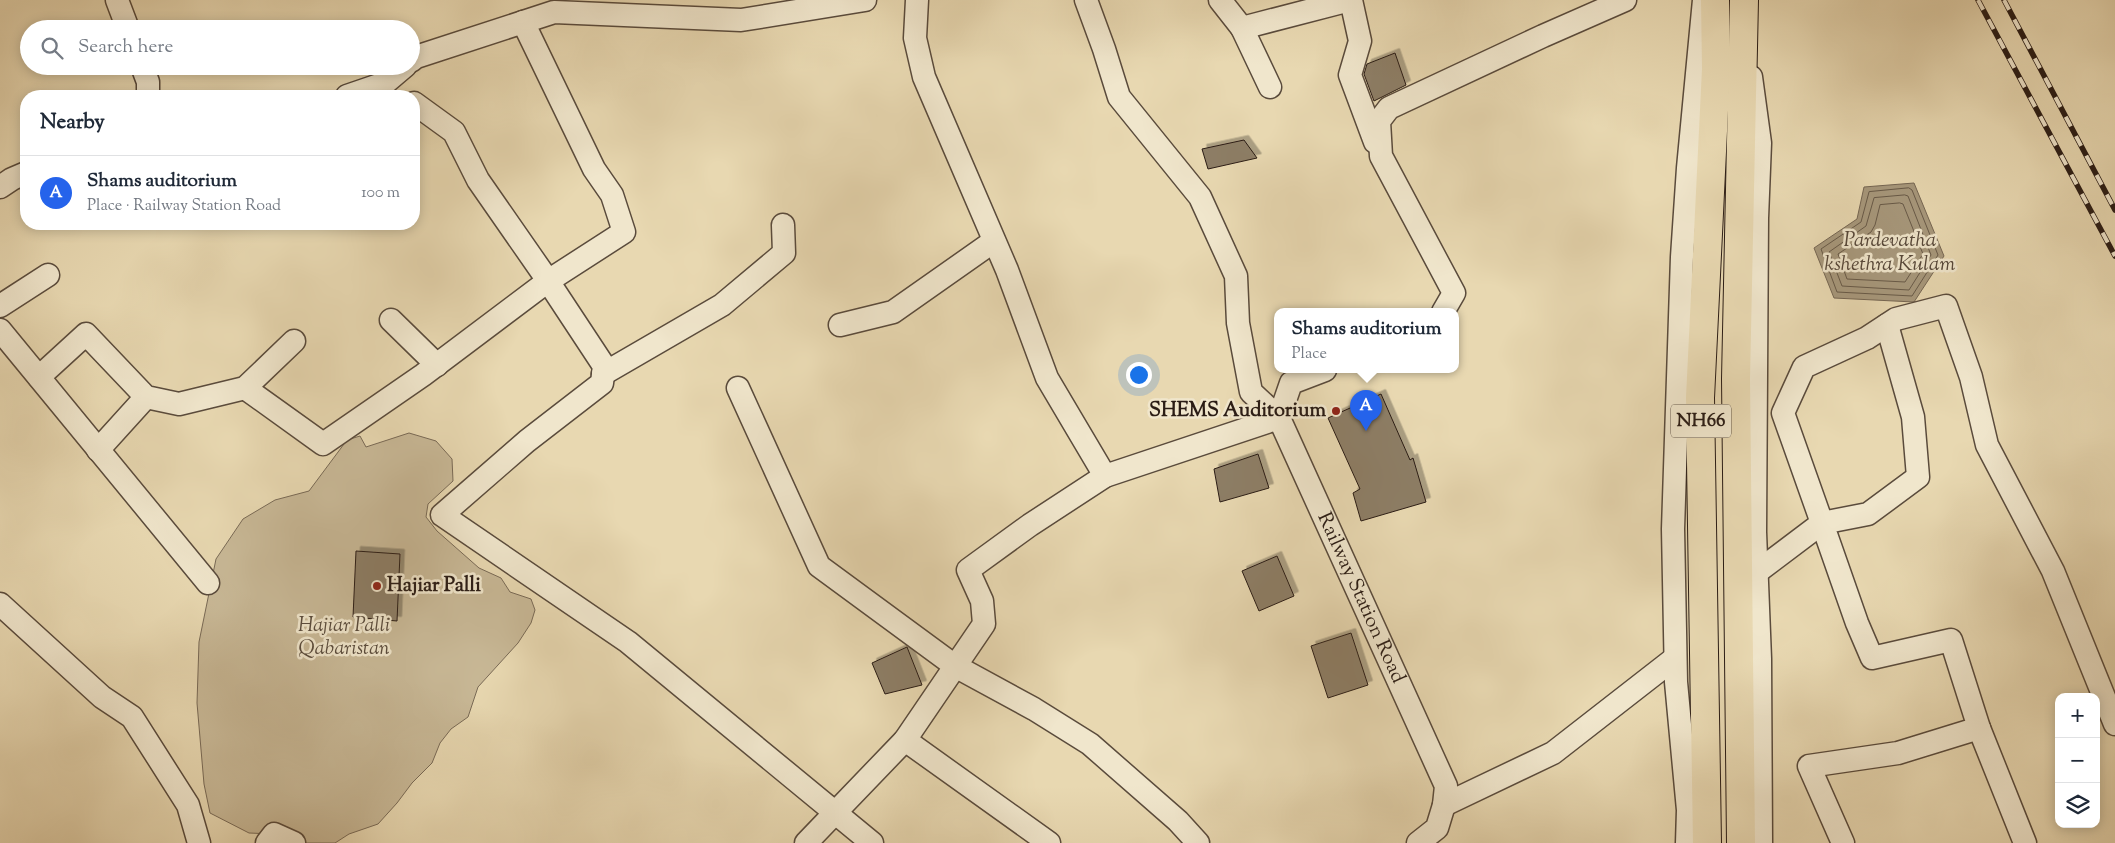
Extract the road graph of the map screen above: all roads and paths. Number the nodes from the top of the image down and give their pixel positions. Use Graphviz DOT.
graph roads {
  1 [pos="117,0"];
  2 [pos="865,0"];
  3 [pos="917,0"];
  4 [pos="1086,0"];
  5 [pos="1220,0"];
  6 [pos="1351,0"];
  7 [pos="1625,0"];
  8 [pos="1704,0"];
  9 [pos="1714,0"];
  10 [pos="553,6"];
  11 [pos="1744,11"];
  12 [pos="125,20"];
  13 [pos="523,22"];
  14 [pos="1242,28"];
  15 [pos="420,56"];
  16 [pos="145,75"];
  17 [pos="394,75"];
  18 [pos="385,83"];
  19 [pos="1270,87"];
  20 [pos="148,90"];
  21 [pos="365,90"];
  22 [pos="395,90"];
  23 [pos="420,107"];
  24 [pos="1381,156"];
  25 [pos="20,175"];
  26 [pos="0,187"];
  27 [pos="783,225"];
  28 [pos="994,241"];
  29 [pos="48,275"];
  30 [pos="548,281"];
  31 [pos="0,306"];
  32 [pos="1445,308"];
  33 [pos="391,320"];
  34 [pos="840,325"];
  35 [pos="1887,325"];
  36 [pos="0,330"];
  37 [pos="294,341"];
  38 [pos="437,364"];
  39 [pos="1316,373"];
  40 [pos="603,374"];
  41 [pos="39,377"];
  42 [pos="245,388"];
  43 [pos="738,388"];
  44 [pos="146,397"];
  45 [pos="1279,418"];
  46 [pos="98,450"];
  47 [pos="1105,476"];
  48 [pos="1822,523"];
  49 [pos="1757,572"];
  50 [pos="208,583"];
  51 [pos="0,604"];
  52 [pos="1675,658"];
  53 [pos="955,666"];
  54 [pos="2115,724"];
  55 [pos="1979,728"];
  56 [pos="905,740"];
  57 [pos="1444,805"];
  58 [pos="835,812"];
  59 [pos="199,843"];
  60 [pos="267,843"];
  61 [pos="294,843"];
  62 [pos="806,843"];
  63 [pos="872,843"];
  64 [pos="1049,843"];
  65 [pos="1198,843"];
  66 [pos="1418,843"];
  67 [pos="1688,843"];
  68 [pos="1707,843"];
  69 [pos="1741,843"];
  70 [pos="1761,843"];
  71 [pos="1843,843"];
  72 [pos="2025,843"];
  1 -- 12 [label="street"];
  2 -- 10 [label="street"];
  3 -- 28 [label="street"];
  4 -- 45 [label="street"];
  5 -- 14 [label="street"];
  6 -- 14 [label="street"];
  6 -- 24 [label="street"];
  7 -- 24 [label="street"];
  8 -- 52 [label="street"];
  9 -- 68 [label="highway, NH66"];
  10 -- 13 [label="street"];
  11 -- 49 [label="street"];
  11 -- 69 [label="highway, NH66"];
  13 -- 15 [label="street"];
  13 -- 30 [label="street"];
  14 -- 19 [label="street"];
  16 -- 20 [label="street"];
  17 -- 18 [label="street"];
  18 -- 21 [label="street"];
  18 -- 22 [label="street"];
  23 -- 30 [label="street"];
  24 -- 32 [label="street"];
  25 -- 26 [label="street"];
  27 -- 40 [label="street"];
  28 -- 34 [label="street"];
  28 -- 47 [label="street"];
  29 -- 31 [label="street"];
  30 -- 38 [label="street"];
  30 -- 40 [label="street"];
  33 -- 38 [label="street"];
  35 -- 48 [label="street"];
  35 -- 48 [label="street"];
  35 -- 54 [label="street"];
  36 -- 41 [label="street"];
  37 -- 42 [label="street"];
  38 -- 42 [label="street"];
  39 -- 45 [label="street"];
  40 -- 58 [label="street"];
  41 -- 44 [label="street"];
  41 -- 46 [label="street"];
  42 -- 44 [label="street"];
  43 -- 53 [label="street"];
  44 -- 46 [label="street"];
  45 -- 47 [label="street"];
  45 -- 57 [label="street, Railway Station Road"];
  46 -- 50 [label="street"];
  47 -- 53 [label="street"];
  48 -- 49 [label="street"];
  48 -- 55 [label="street"];
  49 -- 70 [label="street"];
  51 -- 59 [label="street"];
  52 -- 57 [label="street"];
  52 -- 67 [label="street"];
  53 -- 56 [label="street"];
  53 -- 65 [label="street"];
  55 -- 71 [label="street"];
  55 -- 72 [label="street"];
  56 -- 58 [label="street"];
  56 -- 64 [label="street"];
  57 -- 66 [label="street, Railway Station Road"];
  58 -- 62 [label="street"];
  58 -- 63 [label="street"];
  60 -- 61 [label="street"];
}
